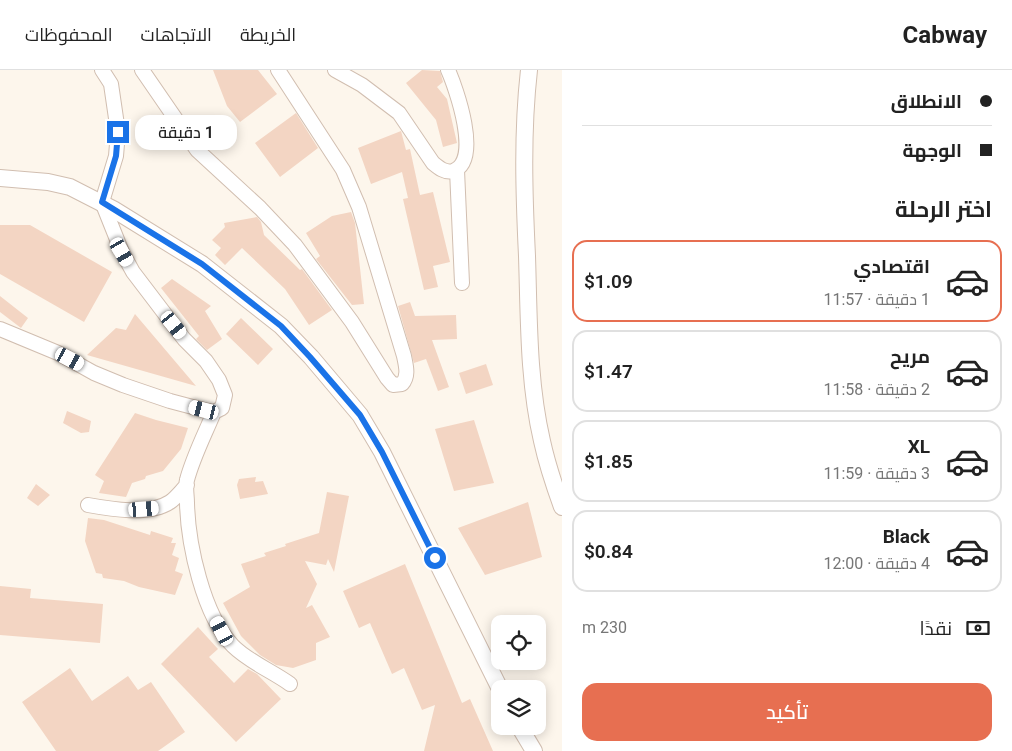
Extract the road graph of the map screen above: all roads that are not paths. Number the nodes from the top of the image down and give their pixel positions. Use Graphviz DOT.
graph roads {
  1 [pos="102,70"];
  2 [pos="142,70"];
  3 [pos="278,70"];
  4 [pos="335,70"];
  5 [pos="448,70"];
  6 [pos="529,70"];
  7 [pos="457,170"];
  8 [pos="0,178"];
  9 [pos="102,202"];
  10 [pos="462,283"];
  11 [pos="0,329"];
  12 [pos="214,412"];
  13 [pos="187,485"];
  14 [pos="88,505"];
  15 [pos="562,507"];
  16 [pos="496,680"];
  17 [pos="290,684"];
  18 [pos="524,735"];
  19 [pos="534,751"];
  1 -- 9 [label="street"];
  2 -- 3 [label="street"];
  4 -- 7 [label="street"];
  5 -- 7 [label="street"];
  6 -- 15 [label="street"];
  7 -- 10 [label="street"];
  8 -- 9 [label="street"];
  9 -- 12 [label="street"];
  9 -- 16 [label="street"];
  11 -- 12 [label="street"];
  12 -- 13 [label="street"];
  13 -- 14 [label="street"];
  13 -- 17 [label="street"];
  18 -- 19 [label="street"];
}
